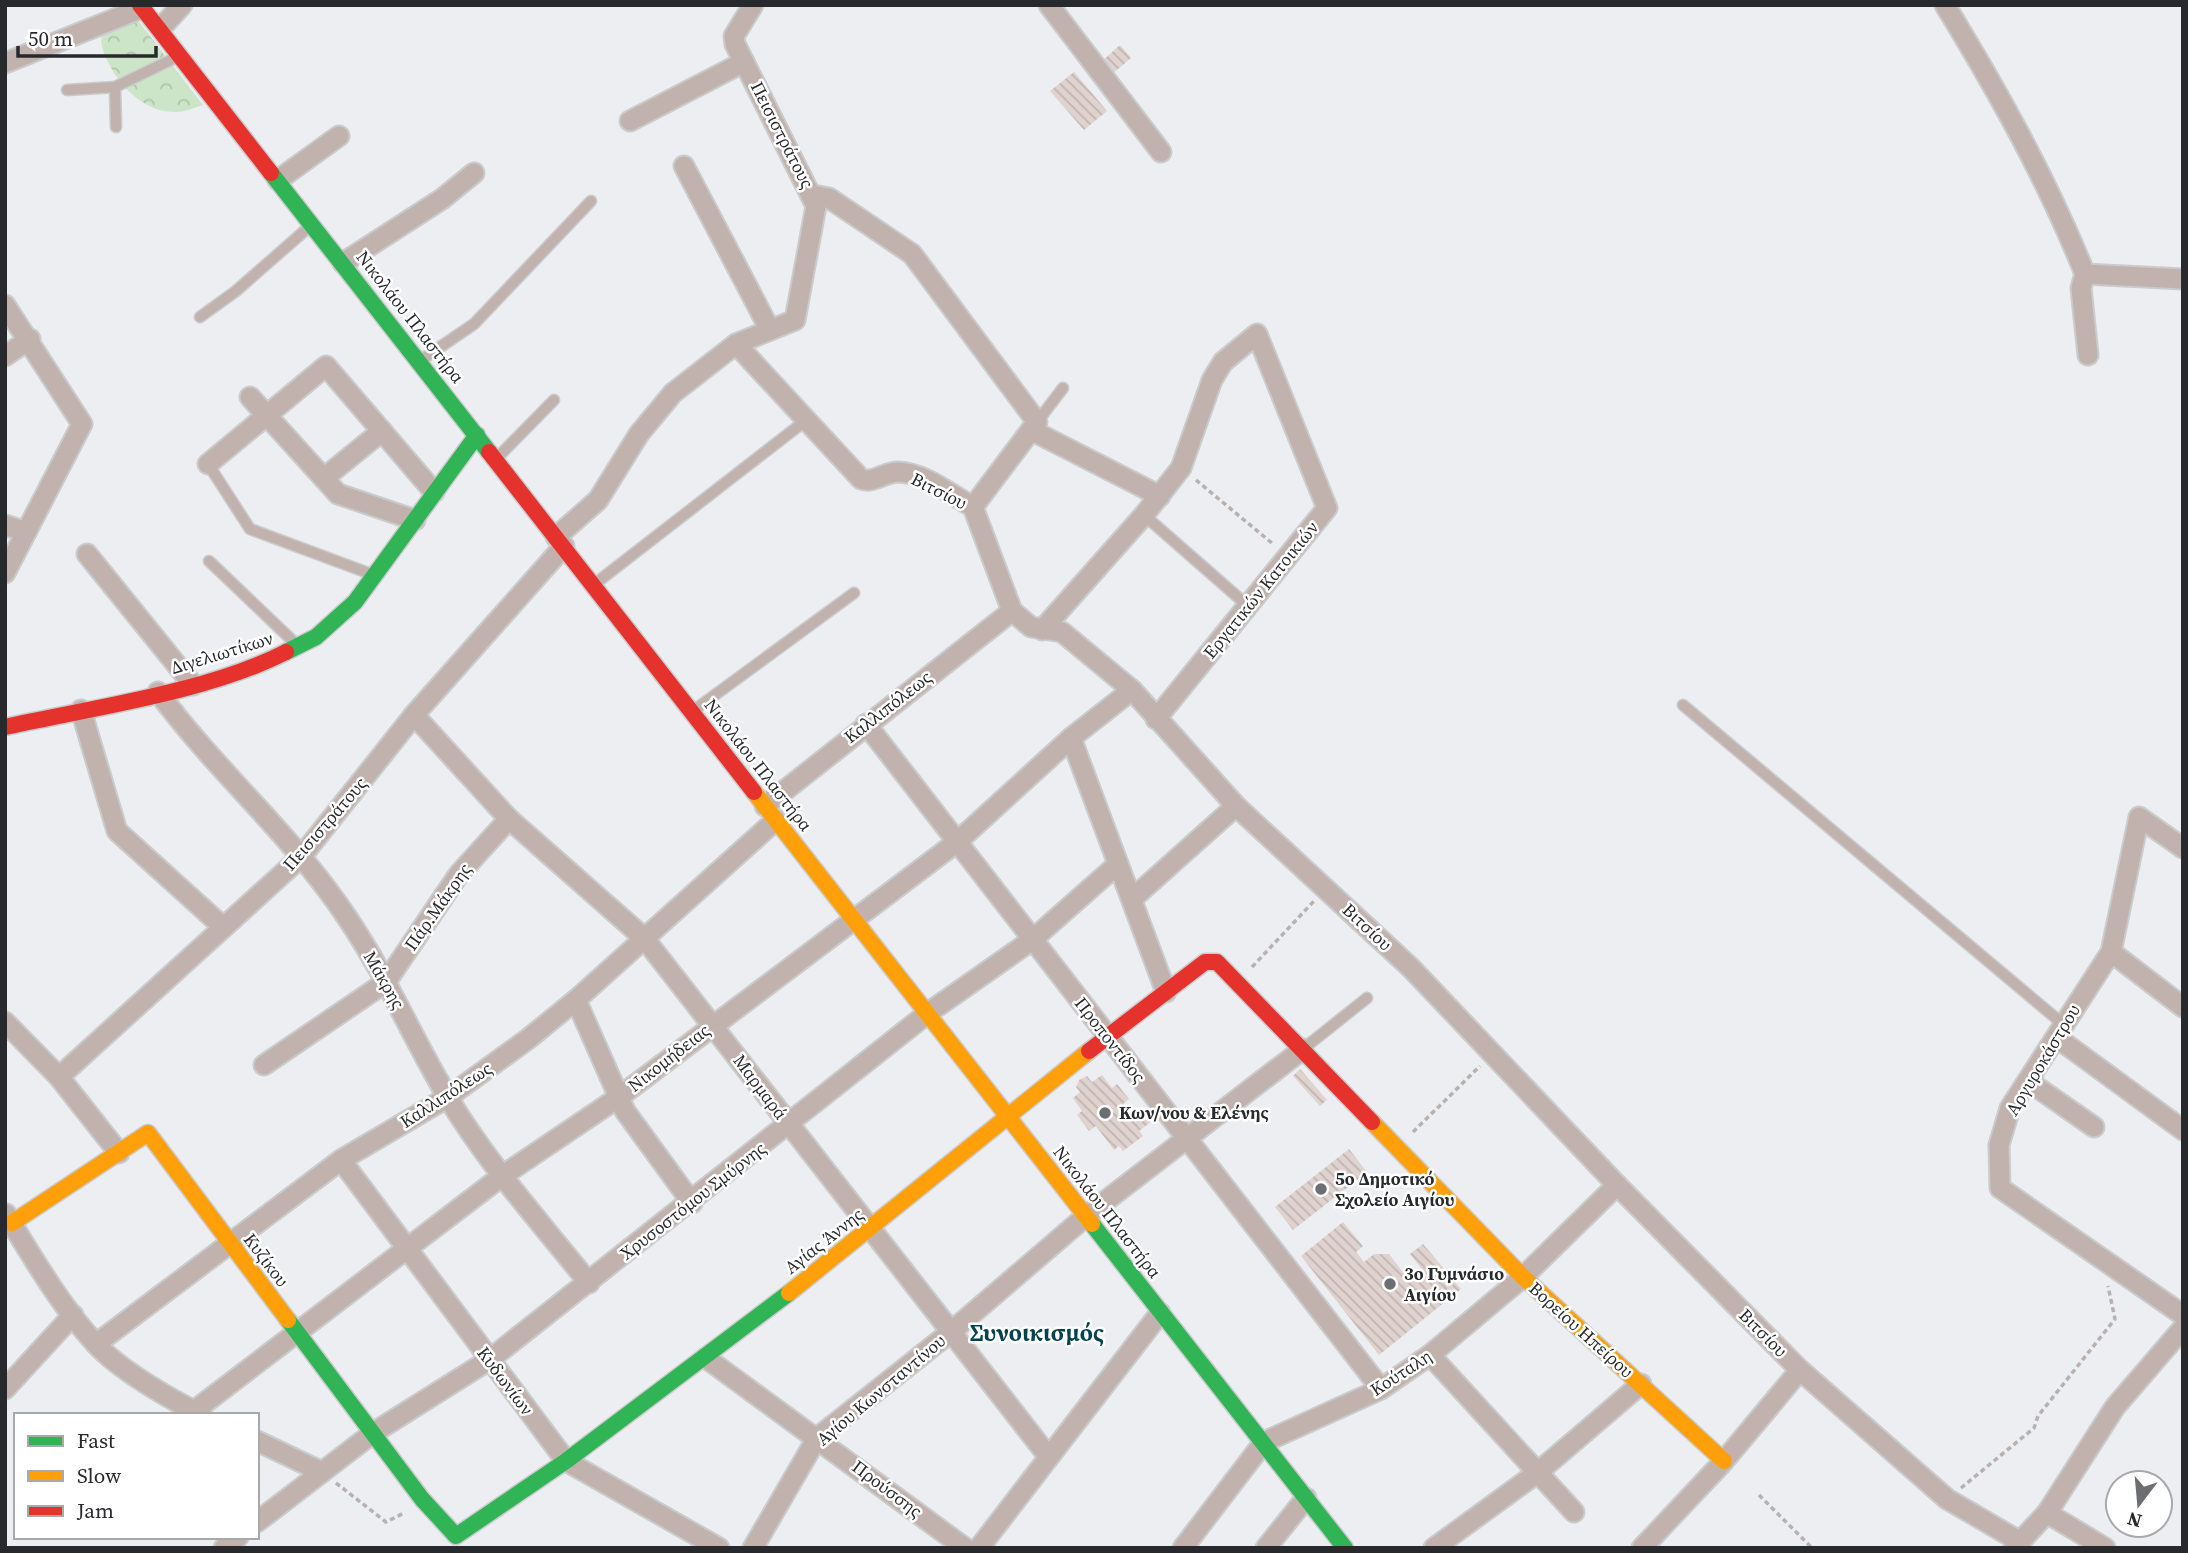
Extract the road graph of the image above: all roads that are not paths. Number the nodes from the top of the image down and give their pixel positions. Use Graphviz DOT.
graph roads {
  1 [pos="181,5"];
  2 [pos="753,5"];
  3 [pos="1049,5"];
  4 [pos="1945,5"];
  5 [pos="141,6"];
  6 [pos="161,28"];
  7 [pos="180,55"];
  8 [pos="744,62"];
  9 [pos="5,63"];
  10 [pos="115,87"];
  11 [pos="67,90"];
  12 [pos="630,121"];
  13 [pos="116,127"];
  14 [pos="339,136"];
  15 [pos="1161,152"];
  16 [pos="684,166"];
  17 [pos="474,173"];
  18 [pos="278,180"];
  19 [pos="813,195"];
  20 [pos="591,201"];
  21 [pos="312,224"];
  22 [pos="343,263"];
  23 [pos="2085,274"];
  24 [pos="2183,279"];
  25 [pos="5,305"];
  26 [pos="200,317"];
  27 [pos="770,330"];
  28 [pos="30,339"];
  29 [pos="736,344"];
  30 [pos="2088,355"];
  31 [pos="5,356"];
  32 [pos="419,361"];
  33 [pos="1063,388"];
  34 [pos="250,397"];
  35 [pos="554,400"];
  36 [pos="267,415"];
  37 [pos="805,421"];
  38 [pos="1034,426"];
  39 [pos="382,430"];
  40 [pos="477,435"];
  41 [pos="496,459"];
  42 [pos="208,464"];
  43 [pos="324,478"];
  44 [pos="434,492"];
  45 [pos="1160,496"];
  46 [pos="973,507"];
  47 [pos="1144,515"];
  48 [pos="415,520"];
  49 [pos="5,525"];
  50 [pos="26,532"];
  51 [pos="560,541"];
  52 [pos="86,554"];
  53 [pos="209,561"];
  54 [pos="5,573"];
  55 [pos="375,575"];
  56 [pos="594,585"];
  57 [pos="854,593"];
  58 [pos="1249,606"];
  59 [pos="1012,611"];
  60 [pos="1042,630"];
  61 [pos="299,647"];
  62 [pos="193,685"];
  63 [pos="1132,690"];
  64 [pos="158,692"];
  65 [pos="1683,705"];
  66 [pos="81,710"];
  67 [pos="693,712"];
  68 [pos="414,715"];
  69 [pos="1156,719"];
  70 [pos="866,724"];
  71 [pos="5,727"];
  72 [pos="1071,738"];
  73 [pos="1236,806"];
  74 [pos="771,813"];
  75 [pos="509,819"];
  76 [pos="957,842"];
  77 [pos="2183,848"];
  78 [pos="301,857"];
  79 [pos="1118,864"];
  80 [pos="1132,900"];
  81 [pos="853,918"];
  82 [pos="223,927"];
  83 [pos="644,938"];
  84 [pos="1032,940"];
  85 [pos="2111,952"];
  86 [pos="1205,962"];
  87 [pos="386,982"];
  88 [pos="1166,992"];
  89 [pos="1367,998"];
  90 [pos="576,1000"];
  91 [pos="2183,1007"];
  92 [pos="928,1013"];
  93 [pos="5,1022"];
  94 [pos="713,1024"];
  95 [pos="2060,1031"];
  96 [pos="1108,1037"];
  97 [pos="1303,1049"];
  98 [pos="264,1065"];
  99 [pos="60,1077"];
  100 [pos="2028,1081"];
  101 [pos="448,1097"];
  102 [pos="619,1097"];
  103 [pos="1007,1114"];
  104 [pos="789,1125"];
  105 [pos="2094,1127"];
  106 [pos="2183,1130"];
  107 [pos="1187,1139"];
  108 [pos="119,1153"];
  109 [pos="341,1160"];
  110 [pos="502,1176"];
  111 [pos="1617,1185"];
  112 [pos="692,1203"];
  113 [pos="1086,1216"];
  114 [pos="8,1218"];
  115 [pos="871,1228"];
  116 [pos="230,1243"];
  117 [pos="408,1248"];
  118 [pos="1523,1277"];
  119 [pos="589,1283"];
  120 [pos="1160,1313"];
  121 [pos="73,1315"];
  122 [pos="2183,1315"];
  123 [pos="2183,1328"];
  124 [pos="951,1331"];
  125 [pos="297,1332"];
  126 [pos="96,1344"];
  127 [pos="1430,1355"];
  128 [pos="706,1358"];
  129 [pos="489,1360"];
  130 [pos="1800,1370"];
  131 [pos="1641,1384"];
  132 [pos="5,1389"];
  133 [pos="1381,1389"];
  134 [pos="198,1413"];
  135 [pos="373,1433"];
  136 [pos="817,1438"];
  137 [pos="259,1442"];
  138 [pos="1264,1442"];
  139 [pos="1048,1456"];
  140 [pos="566,1461"];
  141 [pos="1724,1461"];
  142 [pos="322,1472"];
  143 [pos="1537,1473"];
  144 [pos="1306,1498"];
  145 [pos="1574,1512"];
  146 [pos="2047,1513"];
  147 [pos="259,1520"];
  148 [pos="456,1536"];
  149 [pos="2017,1544"];
  150 [pos="719,1548"];
  151 [pos="753,1548"];
  152 [pos="965,1548"];
  153 [pos="979,1548"];
  154 [pos="1183,1548"];
  155 [pos="1266,1548"];
  156 [pos="1345,1548"];
  157 [pos="1434,1548"];
  158 [pos="1643,1548"];
  159 [pos="2105,1548"];
  1 -- 6 [label="street"];
  2 -- 8 [label="street, Πεισιστράτους"];
  3 -- 15 [label="street"];
  4 -- 23 [label="street"];
  5 -- 6 [label="main road, Νικολάου Πλαστήρα"];
  5 -- 9 [label="street"];
  6 -- 7 [label="main road, Νικολάου Πλαστήρα"];
  7 -- 10 [label="lane"];
  7 -- 18 [label="main road, Νικολάου Πλαστήρα"];
  8 -- 12 [label="street"];
  8 -- 19 [label="street, Πεισιστράτους"];
  10 -- 11 [label="lane"];
  10 -- 13 [label="lane"];
  14 -- 18 [label="street"];
  16 -- 27 [label="street"];
  17 -- 22 [label="street"];
  18 -- 21 [label="main road, Νικολάου Πλαστήρα"];
  19 -- 27 [label="street, Πεισιστράτους"];
  19 -- 38 [label="street"];
  20 -- 32 [label="lane"];
  21 -- 22 [label="main road, Νικολάου Πλαστήρα"];
  21 -- 26 [label="lane"];
  22 -- 32 [label="main road, Νικολάου Πλαστήρα"];
  23 -- 24 [label="street"];
  23 -- 30 [label="street"];
  25 -- 28 [label="street"];
  27 -- 29 [label="street, Πεισιστράτους"];
  28 -- 31 [label="street"];
  28 -- 50 [label="street"];
  29 -- 37 [label="street, Βιτσίου"];
  29 -- 51 [label="street, Πεισιστράτους"];
  32 -- 40 [label="main road, Νικολάου Πλαστήρα"];
  33 -- 38 [label="lane"];
  34 -- 36 [label="street"];
  35 -- 41 [label="lane"];
  36 -- 39 [label="street"];
  36 -- 42 [label="street"];
  36 -- 43 [label="street"];
  37 -- 46 [label="street, Βιτσίου"];
  37 -- 56 [label="lane"];
  38 -- 45 [label="street"];
  38 -- 46 [label="street"];
  39 -- 43 [label="street"];
  39 -- 44 [label="street"];
  40 -- 41 [label="main road, Νικολάου Πλαστήρα"];
  40 -- 44 [label="main road, Διγελιωτίκων"];
  41 -- 51 [label="main road, Νικολάου Πλαστήρα"];
  42 -- 55 [label="lane"];
  43 -- 48 [label="street"];
  44 -- 48 [label="main road, Διγελιωτίκων"];
  45 -- 47 [label="street"];
  45 -- 58 [label="street, Εργατικών Κατοικιών"];
  46 -- 59 [label="street, Βιτσίου"];
  47 -- 58 [label="lane"];
  47 -- 60 [label="street"];
  48 -- 55 [label="main road, Διγελιωτίκων"];
  49 -- 50 [label="street"];
  50 -- 54 [label="street"];
  51 -- 56 [label="main road, Νικολάου Πλαστήρα"];
  51 -- 68 [label="street, Πεισιστράτους"];
  52 -- 62 [label="street"];
  53 -- 61 [label="lane"];
  55 -- 61 [label="main road, Διγελιωτίκων"];
  56 -- 67 [label="main road, Νικολάου Πλαστήρα"];
  57 -- 67 [label="lane"];
  58 -- 69 [label="street, Εργατικών Κατοικιών"];
  59 -- 60 [label="street, Βιτσίου"];
  59 -- 70 [label="street, Καλλιπόλεως"];
  60 -- 63 [label="street, Βιτσίου"];
  61 -- 62 [label="main road, Διγελιωτίκων"];
  62 -- 64 [label="main road, Διγελιωτίκων"];
  63 -- 69 [label="street, Βιτσίου"];
  63 -- 72 [label="street, Νικομήδειας"];
  64 -- 66 [label="main road, Διγελιωτίκων"];
  64 -- 78 [label="street, Μάκρης"];
  65 -- 95 [label="lane"];
  66 -- 71 [label="main road, Διγελιωτίκων"];
  66 -- 82 [label="street"];
  67 -- 74 [label="main road, Νικολάου Πλαστήρα"];
  68 -- 75 [label="street, Μαρμαρά"];
  68 -- 78 [label="street, Πεισιστράτους"];
  69 -- 73 [label="street, Βιτσίου"];
  70 -- 74 [label="street, Καλλιπόλεως"];
  70 -- 76 [label="street, Προποντίδος"];
  72 -- 76 [label="street, Νικομήδειας"];
  72 -- 79 [label="street"];
  73 -- 80 [label="street"];
  73 -- 111 [label="street, Βιτσίου"];
  74 -- 81 [label="main road, Νικολάου Πλαστήρα"];
  74 -- 83 [label="street, Καλλιπόλεως"];
  75 -- 83 [label="street, Μαρμαρά"];
  75 -- 87 [label="street, Πάρ.Μάκρης"];
  76 -- 81 [label="street, Νικομήδειας"];
  76 -- 84 [label="street, Προποντίδος"];
  77 -- 85 [label="street, Αργυροκάστρου"];
  78 -- 82 [label="street, Πεισιστράτους"];
  78 -- 87 [label="street, Μάκρης"];
  79 -- 80 [label="street"];
  79 -- 84 [label="street, Χρυσοστόμου Σμύρνης"];
  80 -- 88 [label="street"];
  81 -- 92 [label="main road, Νικολάου Πλαστήρα"];
  81 -- 94 [label="street, Νικομήδειας"];
  82 -- 99 [label="street, Πεισιστράτους"];
  83 -- 90 [label="street, Καλλιπόλεως"];
  83 -- 94 [label="street, Μαρμαρά"];
  84 -- 92 [label="street, Χρυσοστόμου Σμύρνης"];
  84 -- 96 [label="street, Προποντίδος"];
  85 -- 91 [label="street"];
  85 -- 95 [label="street, Αργυροκάστρου"];
  86 -- 88 [label="main road, Αγίας Άννης"];
  86 -- 97 [label="main road, Βορείου Ηπείρου"];
  87 -- 98 [label="street, Πάρ.Μάκρης"];
  87 -- 101 [label="street, Μάκρης"];
  88 -- 96 [label="main road, Αγίας Άννης"];
  89 -- 97 [label="lane"];
  90 -- 101 [label="street, Καλλιπόλεως"];
  90 -- 102 [label="street"];
  92 -- 103 [label="main road, Νικολάου Πλαστήρα"];
  92 -- 104 [label="street, Χρυσοστόμου Σμύρνης"];
  93 -- 99 [label="street"];
  94 -- 102 [label="street, Νικομήδειας"];
  94 -- 104 [label="street, Μαρμαρά"];
  95 -- 100 [label="street, Αργυροκάστρου"];
  95 -- 106 [label="street"];
  96 -- 103 [label="main road, Αγίας Άννης"];
  96 -- 107 [label="street, Προποντίδος"];
  97 -- 107 [label="street, Αγίου Κωνσταντίνου"];
  97 -- 118 [label="main road, Βορείου Ηπείρου"];
  99 -- 108 [label="street"];
  100 -- 105 [label="street"];
  100 -- 122 [label="street, Αργυροκάστρου"];
  101 -- 109 [label="street, Καλλιπόλεως"];
  101 -- 110 [label="street, Μάκρης"];
  102 -- 110 [label="street, Νικομήδειας"];
  102 -- 112 [label="street"];
  103 -- 113 [label="main road, Νικολάου Πλαστήρα"];
  103 -- 115 [label="main road, Αγίας Άννης"];
  104 -- 112 [label="street, Χρυσοστόμου Σμύρνης"];
  104 -- 115 [label="street, Μαρμαρά"];
  107 -- 113 [label="street, Αγίου Κωνσταντίνου"];
  107 -- 133 [label="street, Προποντίδος"];
  108 -- 114 [label="main road, Κυζίκου"];
  108 -- 116 [label="main road, Κυζίκου"];
  109 -- 116 [label="street, Καλλιπόλεως"];
  109 -- 117 [label="street, Κυδωνίων"];
  110 -- 117 [label="street, Νικομήδειας"];
  110 -- 119 [label="street, Μάκρης"];
  111 -- 118 [label="street, Κούταλη"];
  111 -- 130 [label="street, Βιτσίου"];
  112 -- 119 [label="street, Χρυσοστόμου Σμύρνης"];
  113 -- 120 [label="main road, Νικολάου Πλαστήρα"];
  113 -- 124 [label="street, Αγίου Κωνσταντίνου"];
  114 -- 121 [label="street"];
  115 -- 124 [label="street, Μαρμαρά"];
  115 -- 128 [label="main road, Αγίας Άννης"];
  116 -- 125 [label="main road, Κυζίκου"];
  116 -- 126 [label="street, Καλλιπόλεως"];
  117 -- 125 [label="street, Νικομήδειας"];
  117 -- 129 [label="street, Κυδωνίων"];
  118 -- 127 [label="street, Κούταλη"];
  118 -- 131 [label="main road, Βορείου Ηπείρου"];
  119 -- 129 [label="street, Χρυσοστόμου Σμύρνης"];
  120 -- 138 [label="main road, Νικολάου Πλαστήρα"];
  120 -- 139 [label="street"];
  121 -- 126 [label="street"];
  121 -- 132 [label="street"];
  123 -- 146 [label="street"];
  124 -- 136 [label="street, Αγίου Κωνσταντίνου"];
  124 -- 139 [label="street, Μαρμαρά"];
  125 -- 134 [label="street, Νικομήδειας"];
  125 -- 135 [label="main road, Κυζίκου"];
  126 -- 134 [label="street"];
  127 -- 133 [label="street, Κούταλη"];
  127 -- 143 [label="street"];
  128 -- 136 [label="street, Προύσσης"];
  128 -- 140 [label="main road, Αγίας Άννης"];
  129 -- 135 [label="street, Χρυσοστόμου Σμύρνης"];
  129 -- 140 [label="street, Κυδωνίων"];
  130 -- 141 [label="street"];
  130 -- 149 [label="street, Βιτσίου"];
  131 -- 141 [label="main road, Βορείου Ηπείρου"];
  131 -- 143 [label="street"];
  133 -- 138 [label="street, Κούταλη"];
  135 -- 142 [label="street, Χρυσοστόμου Σμύρνης"];
  135 -- 148 [label="main road, Κυζίκου"];
  136 -- 151 [label="street, Αγίου Κωνσταντίνου"];
  136 -- 152 [label="street, Προύσσης"];
  137 -- 142 [label="street"];
  138 -- 144 [label="main road, Νικολάου Πλαστήρα"];
  138 -- 154 [label="street, Κούταλη"];
  139 -- 153 [label="street"];
  140 -- 148 [label="main road, Αγίας Άννης"];
  140 -- 150 [label="street, Κυδωνίων"];
  141 -- 158 [label="street"];
  142 -- 147 [label="street, Χρυσοστόμου Σμύρνης"];
  143 -- 145 [label="street"];
  143 -- 157 [label="street"];
  144 -- 155 [label="street"];
  144 -- 156 [label="main road, Νικολάου Πλαστήρα"];
  146 -- 149 [label="street"];
  146 -- 159 [label="street"];
}
